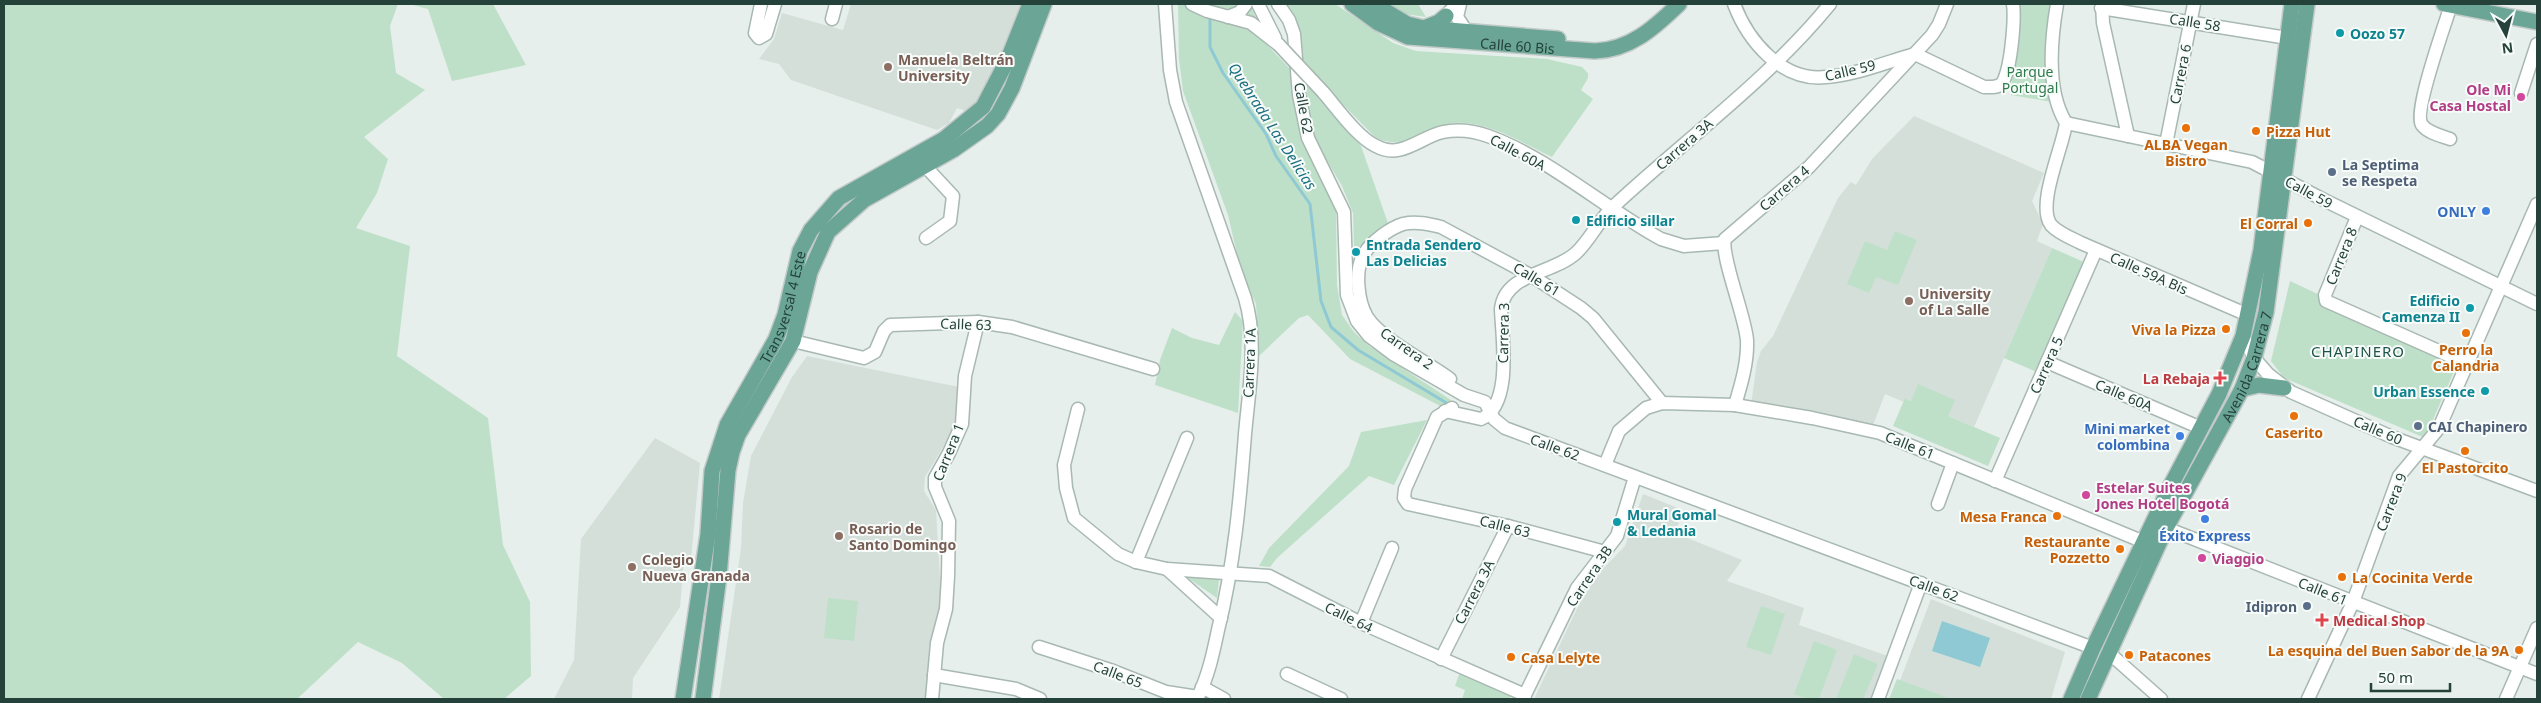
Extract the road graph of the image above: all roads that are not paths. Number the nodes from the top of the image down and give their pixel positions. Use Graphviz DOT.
graph roads {
  1 [pos="761,4"];
  2 [pos="775,4"];
  3 [pos="836,4"];
  4 [pos="1030,4"];
  5 [pos="1044,4"];
  6 [pos="1165,4"];
  7 [pos="1192,4"];
  8 [pos="1246,4"];
  9 [pos="1258,4"];
  10 [pos="1278,4"];
  11 [pos="1352,4"];
  12 [pos="1374,4"];
  13 [pos="1459,4"];
  14 [pos="1671,4"];
  15 [pos="1734,4"];
  16 [pos="1830,4"];
  17 [pos="1947,4"];
  18 [pos="2014,4"];
  19 [pos="2057,4"];
  20 [pos="2194,4"];
  21 [pos="2292,4"];
  22 [pos="2307,4"];
  23 [pos="2447,4"];
  24 [pos="2102,6"];
  25 [pos="1228,17"];
  26 [pos="832,20"];
  27 [pos="2191,22"];
  28 [pos="2537,22"];
  29 [pos="1446,29"];
  30 [pos="1467,32"];
  31 [pos="2288,38"];
  32 [pos="2537,44"];
  33 [pos="1279,45"];
  34 [pos="1915,54"];
  35 [pos="1776,63"];
  36 [pos="2521,93"];
  37 [pos="2066,123"];
  38 [pos="2128,136"];
  39 [pos="2450,139"];
  40 [pos="2166,144"];
  41 [pos="925,166"];
  42 [pos="2278,176"];
  43 [pos="2537,204"];
  44 [pos="1612,208"];
  45 [pos="2357,216"];
  46 [pos="1403,224"];
  47 [pos="926,238"];
  48 [pos="1724,243"];
  49 [pos="2096,250"];
  50 [pos="1532,276"];
  51 [pos="2502,287"];
  52 [pos="2537,304"];
  53 [pos="2248,315"];
  54 [pos="978,322"];
  55 [pos="2243,336"];
  56 [pos="793,341"];
  57 [pos="2254,358"];
  58 [pos="2047,362"];
  59 [pos="2468,364"];
  60 [pos="1153,369"];
  61 [pos="1502,376"];
  62 [pos="2284,388"];
  63 [pos="2242,389"];
  64 [pos="1464,395"];
  65 [pos="1478,399"];
  66 [pos="1662,403"];
  67 [pos="1735,405"];
  68 [pos="1078,409"];
  69 [pos="1445,411"];
  70 [pos="1492,412"];
  71 [pos="2201,428"];
  72 [pos="1187,438"];
  73 [pos="2423,449"];
  74 [pos="1953,463"];
  75 [pos="1605,465"];
  76 [pos="1635,477"];
  77 [pos="1995,480"];
  78 [pos="2537,491"];
  79 [pos="1938,504"];
  80 [pos="1508,526"];
  81 [pos="2166,528"];
  82 [pos="2144,542"];
  83 [pos="1392,548"];
  84 [pos="1605,552"];
  85 [pos="1136,562"];
  86 [pos="1167,569"];
  87 [pos="1230,572"];
  88 [pos="1921,583"];
  89 [pos="2353,602"];
  90 [pos="1221,618"];
  91 [pos="1361,624"];
  92 [pos="2537,628"];
  93 [pos="1039,647"];
  94 [pos="2093,648"];
  95 [pos="2108,652"];
  96 [pos="1441,659"];
  97 [pos="2520,668"];
  98 [pos="1287,674"];
  99 [pos="2537,674"];
  100 [pos="934,675"];
  101 [pos="1199,695"];
  102 [pos="1524,697"];
  103 [pos="683,699"];
  104 [pos="703,699"];
  105 [pos="932,699"];
  106 [pos="1040,699"];
  107 [pos="1224,699"];
  108 [pos="1341,699"];
  109 [pos="1878,699"];
  110 [pos="2071,699"];
  111 [pos="2088,699"];
  112 [pos="2161,699"];
  113 [pos="2308,699"];
  114 [pos="2506,699"];
  1 -- 2 [label="street"];
  3 -- 26 [label="street"];
  4 -- 103 [label="main road, Transversal 4 Este"];
  5 -- 41 [label="main road, Transversal 4 Este"];
  6 -- 87 [label="street, Carrera 1A"];
  7 -- 25 [label="street, Calle 60A"];
  8 -- 25 [label="street"];
  9 -- 33 [label="street, Calle 60A"];
  10 -- 64 [label="street, Calle 62"];
  11 -- 29 [label="main road, Calle 60 Bis"];
  12 -- 29 [label="main road, Calle 60 Bis"];
  13 -- 29 [label="street"];
  13 -- 30 [label="street"];
  14 -- 29 [label="main road, Calle 60 Bis"];
  14 -- 30 [label="main road, Calle 60 Bis"];
  15 -- 35 [label="street, Calle 59"];
  16 -- 35 [label="street, Carrera 3A"];
  17 -- 34 [label="street, Carrera 4"];
  18 -- 34 [label="street"];
  19 -- 37 [label="street"];
  20 -- 27 [label="street, Carrera 6"];
  21 -- 31 [label="main road, Avenida Carrera 7"];
  22 -- 42 [label="main road, Avenida Carrera 7"];
  23 -- 28 [label="main road"];
  23 -- 39 [label="street"];
  24 -- 27 [label="street, Calle 58"];
  24 -- 38 [label="street"];
  25 -- 33 [label="street, Calle 60A"];
  27 -- 31 [label="street, Calle 58"];
  27 -- 40 [label="street, Carrera 6"];
  29 -- 30 [label="main road, Calle 60 Bis"];
  31 -- 42 [label="main road, Avenida Carrera 7"];
  32 -- 36 [label="street"];
  33 -- 44 [label="street, Calle 60A, bridge"];
  34 -- 35 [label="street, Calle 59"];
  34 -- 48 [label="street, Carrera 4"];
  35 -- 44 [label="street, Carrera 3A"];
  37 -- 38 [label="street, Calle 59"];
  37 -- 49 [label="street, Calle 59A Bis"];
  38 -- 40 [label="street, Calle 59"];
  40 -- 42 [label="street, Calle 59"];
  41 -- 47 [label="street"];
  41 -- 56 [label="main road, Transversal 4 Este"];
  42 -- 45 [label="street, Calle 59"];
  42 -- 53 [label="main road, Avenida Carrera 7"];
  42 -- 57 [label="main road, Avenida Carrera 7"];
  43 -- 51 [label="street, Carrera 9"];
  44 -- 48 [label="street, Calle 60A"];
  44 -- 50 [label="street, Carrera 3A"];
  45 -- 51 [label="street, Calle 59"];
  45 -- 59 [label="street, Carrera 8"];
  46 -- 50 [label="street, Calle 61"];
  46 -- 64 [label="street, Carrera 2"];
  48 -- 67 [label="street"];
  49 -- 53 [label="street, Calle 59A Bis"];
  49 -- 58 [label="street, Carrera 5"];
  50 -- 61 [label="street, Carrera 3"];
  50 -- 66 [label="street, Calle 61"];
  51 -- 52 [label="street, Calle 59"];
  51 -- 59 [label="street, Carrera 9"];
  53 -- 55 [label="main road, Avenida Carrera 7"];
  54 -- 56 [label="street, Calle 63"];
  54 -- 60 [label="street, Calle 63"];
  54 -- 100 [label="street, Carrera 1"];
  55 -- 57 [label="street, Calle 60"];
  55 -- 71 [label="main road, Avenida Carrera 7"];
  56 -- 104 [label="main road, Transversal 4 Este"];
  57 -- 62 [label="street, Calle 60"];
  57 -- 63 [label="main road, Avenida Carrera 7"];
  58 -- 71 [label="street, Calle 60A"];
  58 -- 77 [label="street, Carrera 5"];
  59 -- 73 [label="street, Carrera 9"];
  61 -- 65 [label="street, Carrera 3"];
  61 -- 70 [label="street, Carrera 3"];
  62 -- 63 [label="main road"];
  62 -- 73 [label="street, Calle 60"];
  63 -- 81 [label="main road, Avenida Carrera 7"];
  64 -- 65 [label="street, Calle 62"];
  65 -- 69 [label="street, Carrera 3"];
  65 -- 70 [label="street, Calle 62"];
  66 -- 67 [label="street, Calle 61"];
  66 -- 75 [label="street, Calle 61"];
  67 -- 74 [label="street, Calle 61"];
  68 -- 85 [label="street, Calle 64"];
  69 -- 70 [label="street"];
  69 -- 80 [label="street, Calle 63"];
  70 -- 75 [label="street, Calle 62"];
  71 -- 82 [label="main road, Avenida Carrera 7"];
  72 -- 85 [label="street"];
  73 -- 78 [label="street, Calle 60"];
  73 -- 89 [label="street, Carrera 9"];
  74 -- 77 [label="street, Calle 61"];
  74 -- 79 [label="street"];
  75 -- 76 [label="street, Calle 62"];
  76 -- 84 [label="street, Carrera 3B"];
  76 -- 88 [label="street, Calle 62"];
  77 -- 82 [label="street, Calle 61"];
  80 -- 84 [label="street, Calle 63"];
  80 -- 96 [label="street, Carrera 3A"];
  81 -- 89 [label="street, Calle 61"];
  81 -- 95 [label="main road, Avenida Carrera 7"];
  82 -- 94 [label="main road, Avenida Carrera 7"];
  83 -- 91 [label="street"];
  84 -- 102 [label="street, Carrera 3B"];
  85 -- 86 [label="street, Calle 64"];
  86 -- 87 [label="street, Calle 64"];
  86 -- 90 [label="street, Calle 64"];
  87 -- 90 [label="street, Carrera 1A"];
  87 -- 91 [label="street, Calle 64"];
  88 -- 94 [label="street, Calle 62"];
  88 -- 109 [label="street"];
  89 -- 97 [label="street, Calle 61"];
  89 -- 113 [label="street, Carrera 9"];
  90 -- 101 [label="street, Carrera 1A"];
  91 -- 96 [label="street, Calle 64"];
  92 -- 97 [label="street"];
  93 -- 101 [label="street, Calle 65"];
  94 -- 110 [label="main road, Avenida Carrera 7"];
  95 -- 111 [label="main road, Avenida Carrera 7"];
  95 -- 112 [label="street"];
  96 -- 102 [label="street, Calle 64"];
  97 -- 99 [label="street, Calle 61"];
  97 -- 114 [label="street"];
  98 -- 108 [label="street"];
  100 -- 105 [label="street, Carrera 1"];
  100 -- 106 [label="street"];
  101 -- 107 [label="street, Calle 65"];
}
